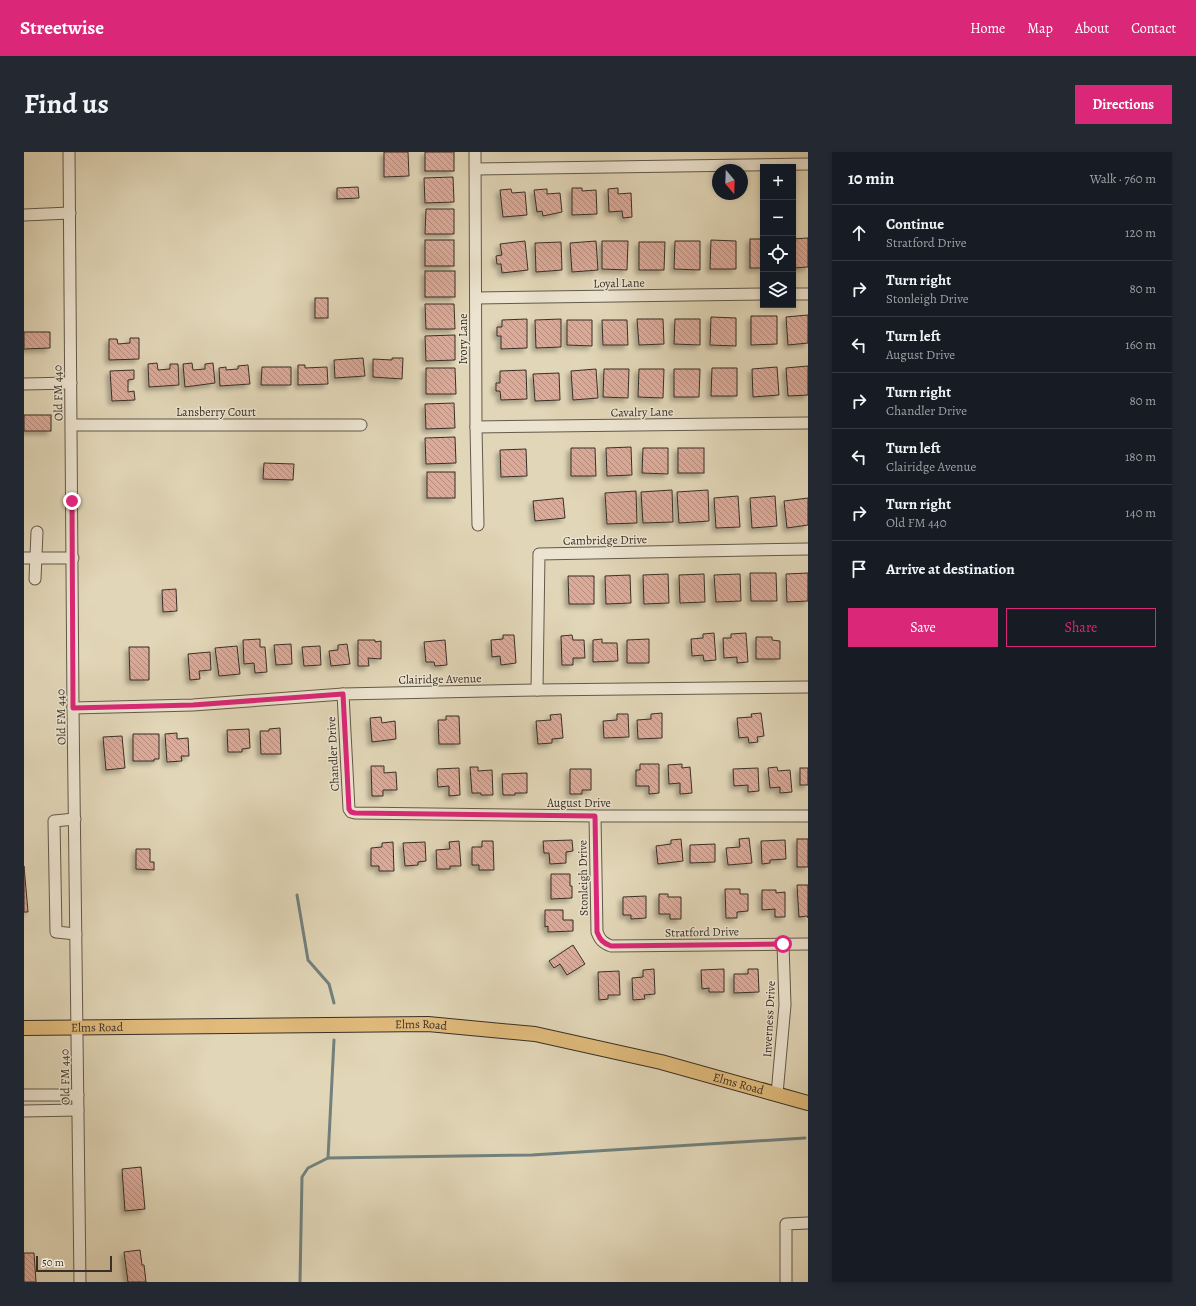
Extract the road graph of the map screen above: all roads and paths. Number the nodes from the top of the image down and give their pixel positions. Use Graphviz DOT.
graph roads {
  1 [pos="69,152"];
  2 [pos="475,152"];
  3 [pos="808,164"];
  4 [pos="476,170"];
  5 [pos="70,214"];
  6 [pos="24,215"];
  7 [pos="760,294"];
  8 [pos="796,294"];
  9 [pos="808,294"];
  10 [pos="476,298"];
  11 [pos="71,383"];
  12 [pos="24,384"];
  13 [pos="808,423"];
  14 [pos="72,425"];
  15 [pos="361,425"];
  16 [pos="476,428"];
  17 [pos="478,525"];
  18 [pos="37,532"];
  19 [pos="808,549"];
  20 [pos="24,558"];
  21 [pos="36,558"];
  22 [pos="73,558"];
  23 [pos="35,579"];
  24 [pos="808,687"];
  25 [pos="537,690"];
  26 [pos="343,694"];
  27 [pos="73,708"];
  28 [pos="351,812"];
  29 [pos="595,816"];
  30 [pos="808,816"];
  31 [pos="75,819"];
  32 [pos="76,934"];
  33 [pos="599,939"];
  34 [pos="783,944"];
  35 [pos="808,944"];
  36 [pos="77,1027"];
  37 [pos="24,1028"];
  38 [pos="777,1094"];
  39 [pos="24,1095"];
  40 [pos="78,1095"];
  41 [pos="808,1103"];
  42 [pos="78,1110"];
  43 [pos="24,1112"];
  44 [pos="808,1223"];
  45 [pos="80,1282"];
  46 [pos="786,1282"];
  1 -- 5 [label="street, Old FM 440"];
  2 -- 4 [label="street, Ivory Lane"];
  3 -- 4 [label="street"];
  4 -- 10 [label="street, Ivory Lane"];
  5 -- 6 [label="street"];
  5 -- 11 [label="street, Old FM 440"];
  7 -- 10 [label="street, Loyal Lane"];
  8 -- 9 [label="street"];
  10 -- 16 [label="street, Ivory Lane"];
  11 -- 12 [label="street"];
  11 -- 14 [label="street, Old FM 440"];
  13 -- 16 [label="street, Cavalry Lane"];
  14 -- 15 [label="street, Lansberry Court"];
  14 -- 22 [label="street, Old FM 440"];
  16 -- 17 [label="street, Ivory Lane"];
  18 -- 21 [label="street"];
  19 -- 25 [label="street, Cambridge Drive"];
  20 -- 21 [label="street"];
  21 -- 22 [label="street"];
  21 -- 23 [label="street"];
  22 -- 27 [label="street, Old FM 440"];
  24 -- 25 [label="street, Clairidge Avenue"];
  25 -- 26 [label="street, Clairidge Avenue"];
  26 -- 27 [label="street, Clairidge Avenue"];
  26 -- 28 [label="street, Chandler Drive"];
  27 -- 31 [label="street, Old FM 440"];
  28 -- 29 [label="street, August Drive"];
  29 -- 30 [label="street, August Drive"];
  29 -- 33 [label="street, Stonleigh Drive"];
  31 -- 32 [label="street, Old FM 440"];
  31 -- 32 [label="street"];
  32 -- 36 [label="street, Old FM 440"];
  33 -- 34 [label="street, Stratford Drive"];
  34 -- 35 [label="street, Stratford Drive"];
  34 -- 38 [label="street, Inverness Drive"];
  36 -- 37 [label="main road, Elms Road"];
  36 -- 38 [label="main road, Elms Road"];
  36 -- 40 [label="street, Old FM 440"];
  38 -- 41 [label="main road, Elms Road"];
  39 -- 40 [label="street"];
  40 -- 42 [label="street, Old FM 440"];
  42 -- 43 [label="street"];
  42 -- 45 [label="street, Old FM 440"];
  44 -- 46 [label="street"];
}
